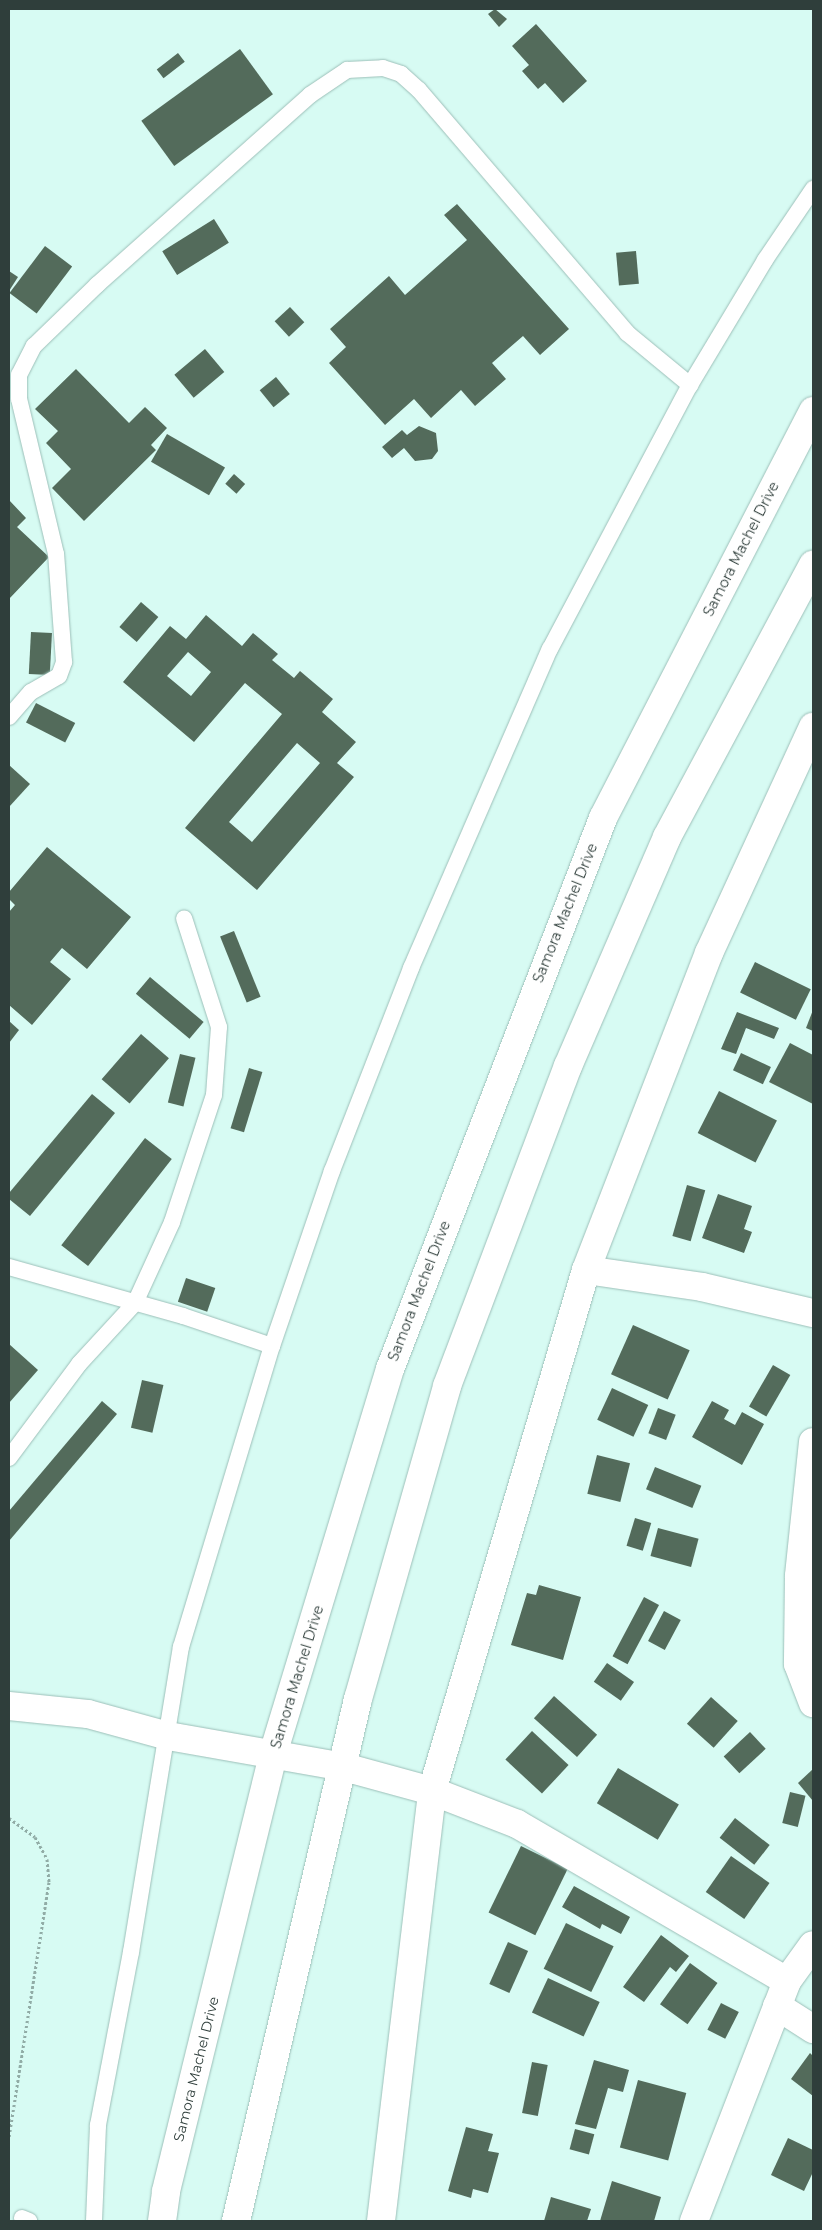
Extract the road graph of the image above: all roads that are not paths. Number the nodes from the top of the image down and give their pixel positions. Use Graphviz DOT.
graph roads {
  1 [pos="813,189"];
  2 [pos="690,385"];
  3 [pos="813,411"];
  4 [pos="813,565"];
  5 [pos="9,717"];
  6 [pos="813,728"];
  7 [pos="184,918"];
  8 [pos="9,1267"];
  9 [pos="586,1270"];
  10 [pos="135,1302"];
  11 [pos="813,1313"];
  12 [pos="272,1346"];
  13 [pos="813,1442"];
  14 [pos="9,1458"];
  15 [pos="813,1703"];
  16 [pos="9,1706"];
  17 [pos="168,1736"];
  18 [pos="273,1754"];
  19 [pos="344,1767"];
  20 [pos="432,1791"];
  21 [pos="813,1945"];
  22 [pos="782,1993"];
  23 [pos="813,2029"];
  24 [pos="94,2221"];
  25 [pos="162,2221"];
  26 [pos="236,2221"];
  27 [pos="381,2221"];
  28 [pos="694,2221"];
  1 -- 2 [label="lane"];
  2 -- 5 [label="lane"];
  2 -- 12 [label="lane"];
  3 -- 18 [label="main road, Samora Machel Drive"];
  4 -- 19 [label="main road"];
  6 -- 9 [label="main road"];
  7 -- 10 [label="lane"];
  8 -- 10 [label="lane"];
  9 -- 11 [label="main road"];
  9 -- 20 [label="main road"];
  10 -- 12 [label="lane"];
  10 -- 14 [label="lane"];
  12 -- 17 [label="lane"];
  13 -- 15 [label="main road"];
  16 -- 17 [label="main road"];
  17 -- 18 [label="main road"];
  17 -- 24 [label="lane"];
  18 -- 19 [label="main road"];
  18 -- 25 [label="main road, Samora Machel Drive"];
  19 -- 20 [label="main road"];
  19 -- 26 [label="main road"];
  20 -- 22 [label="main road"];
  20 -- 27 [label="main road"];
  21 -- 22 [label="main road"];
  22 -- 23 [label="main road"];
  22 -- 28 [label="main road"];
}
